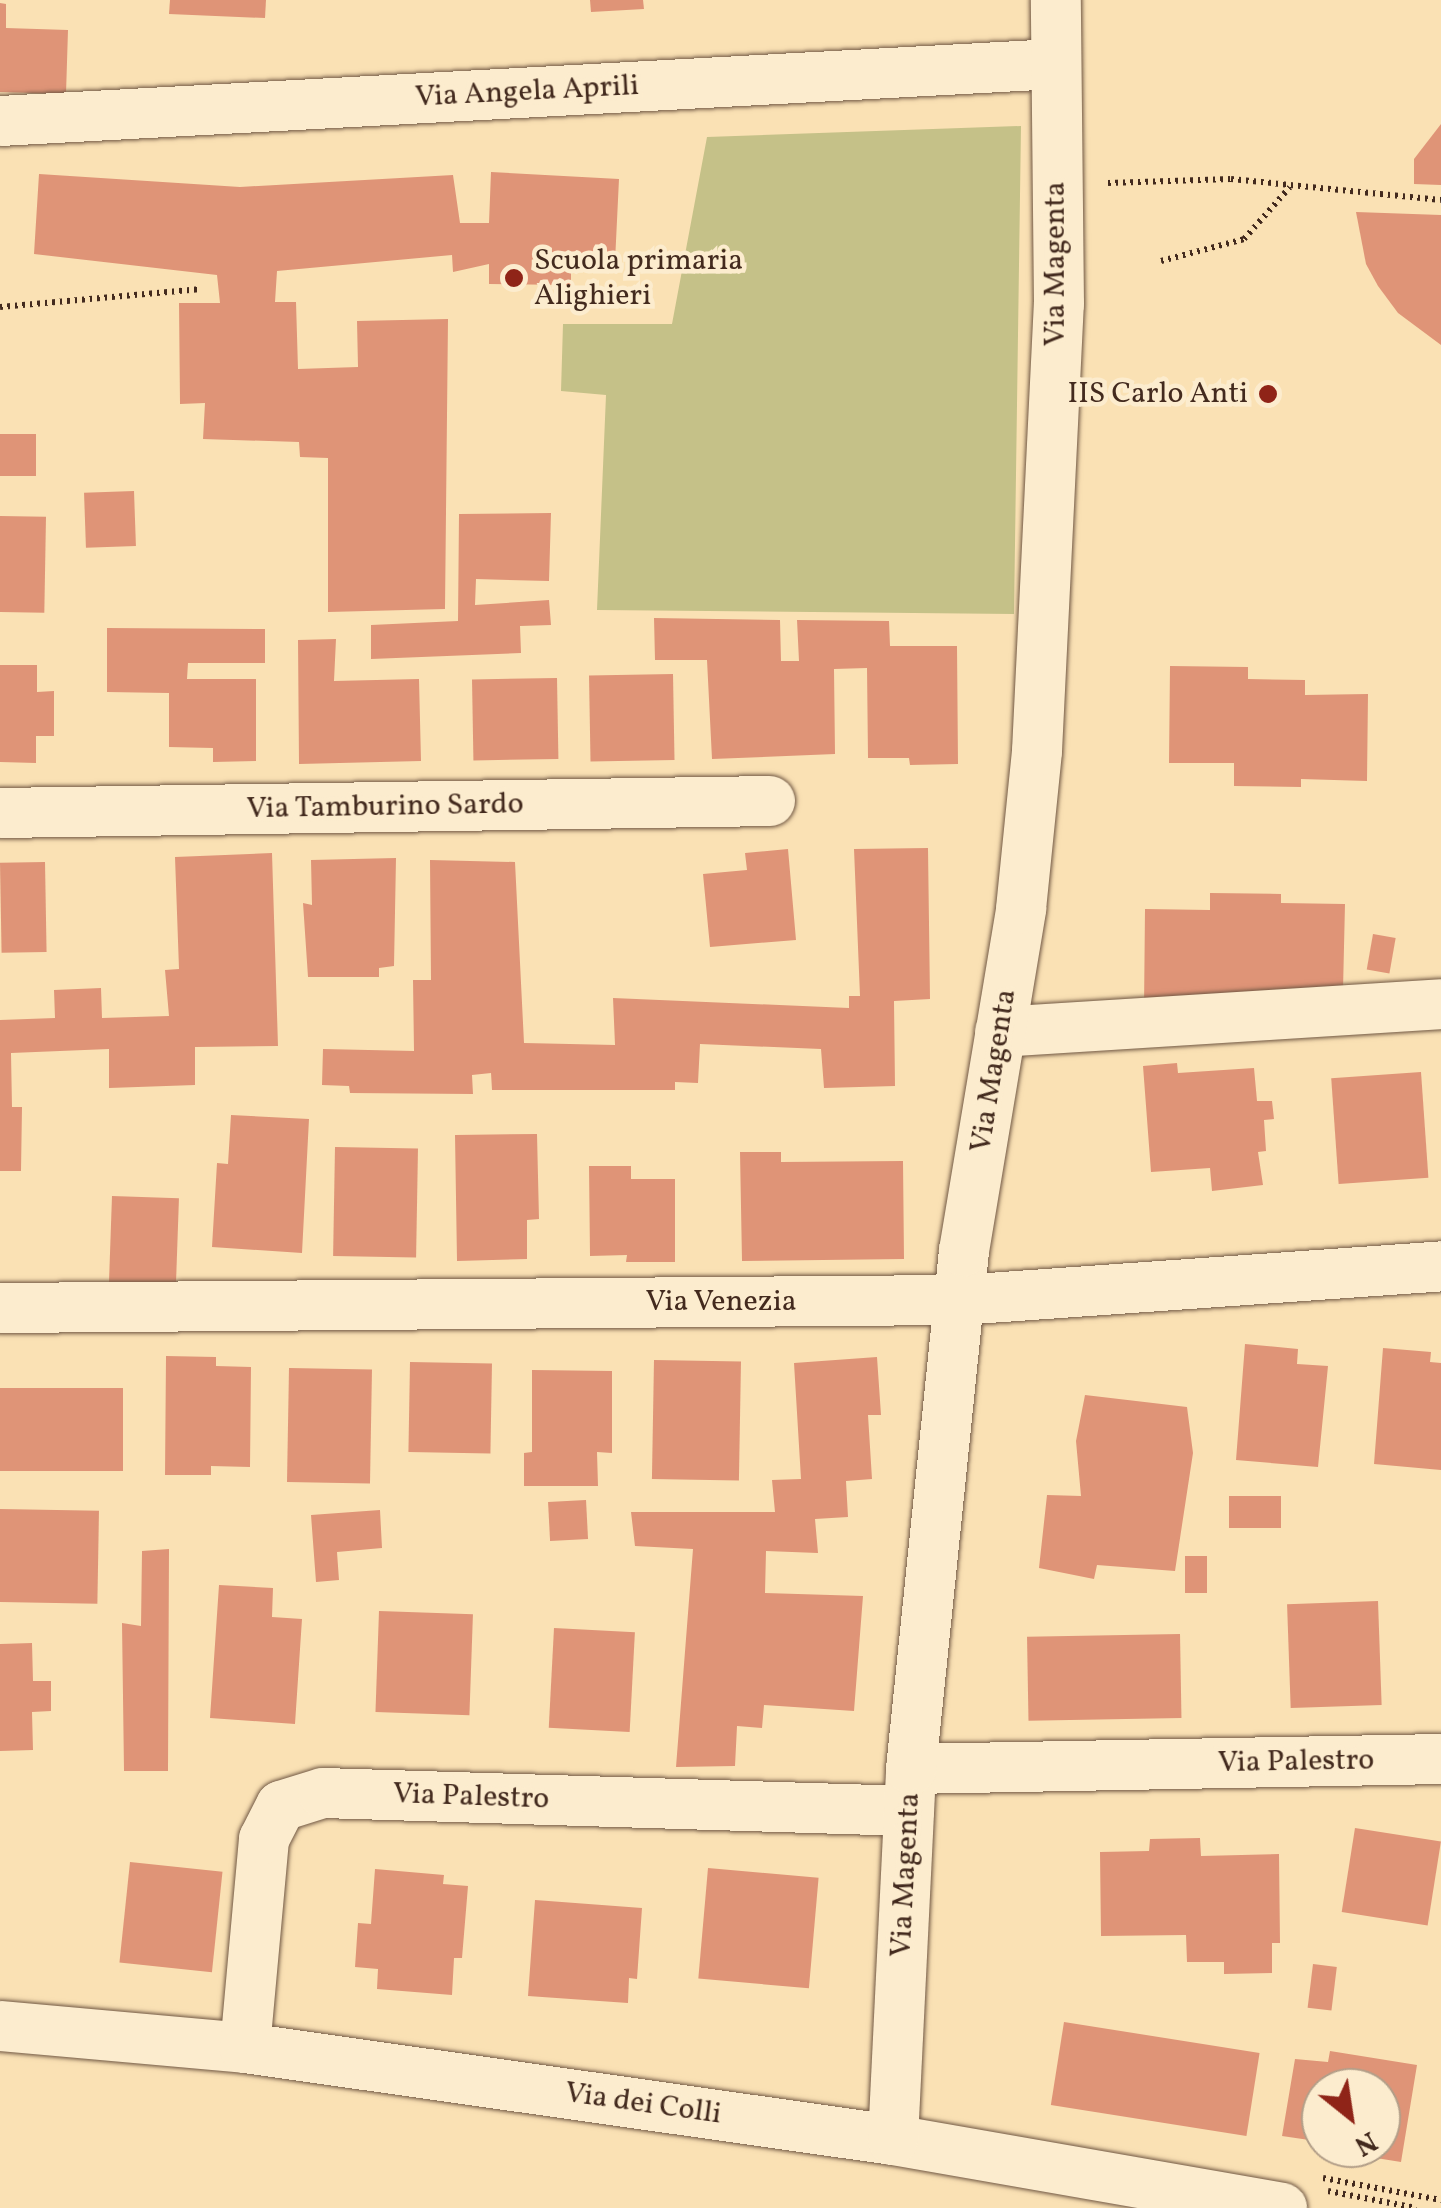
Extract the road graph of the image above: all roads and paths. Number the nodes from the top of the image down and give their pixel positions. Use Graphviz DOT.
graph roads {
  1 [pos="1056,0"];
  2 [pos="1055,64"];
  3 [pos="0,120"];
  4 [pos="1057,185"];
  5 [pos="1290,187"];
  6 [pos="1441,200"];
  7 [pos="1161,261"];
  8 [pos="202,289"];
  9 [pos="0,307"];
  10 [pos="770,801"];
  11 [pos="0,813"];
  12 [pos="1441,1004"];
  13 [pos="1000,1032"];
  14 [pos="1441,1266"];
  15 [pos="960,1300"];
  16 [pos="0,1308"];
  17 [pos="1441,1759"];
  18 [pos="910,1790"];
  19 [pos="0,2026"];
  20 [pos="245,2048"];
  21 [pos="893,2140"];
  22 [pos="1282,2208"];
  1 -- 2 [label="street, Via Magenta"];
  2 -- 3 [label="street, Via Angela Aprili"];
  2 -- 4 [label="street, Via Magenta"];
  4 -- 5 [label="path"];
  4 -- 13 [label="street, Via Magenta"];
  5 -- 6 [label="path"];
  5 -- 7 [label="path"];
  8 -- 9 [label="path"];
  10 -- 11 [label="street, Via Tamburino Sardo"];
  12 -- 13 [label="street"];
  13 -- 15 [label="street, Via Magenta"];
  14 -- 15 [label="street, Via Venezia"];
  15 -- 16 [label="street, Via Venezia"];
  15 -- 18 [label="street, Via Magenta"];
  17 -- 18 [label="street, Via Palestro"];
  18 -- 20 [label="street, Via Palestro"];
  18 -- 21 [label="street, Via Magenta"];
  19 -- 20 [label="street, Via dei Colli"];
  20 -- 21 [label="street, Via dei Colli"];
  21 -- 22 [label="street, Via dei Colli"];
}
